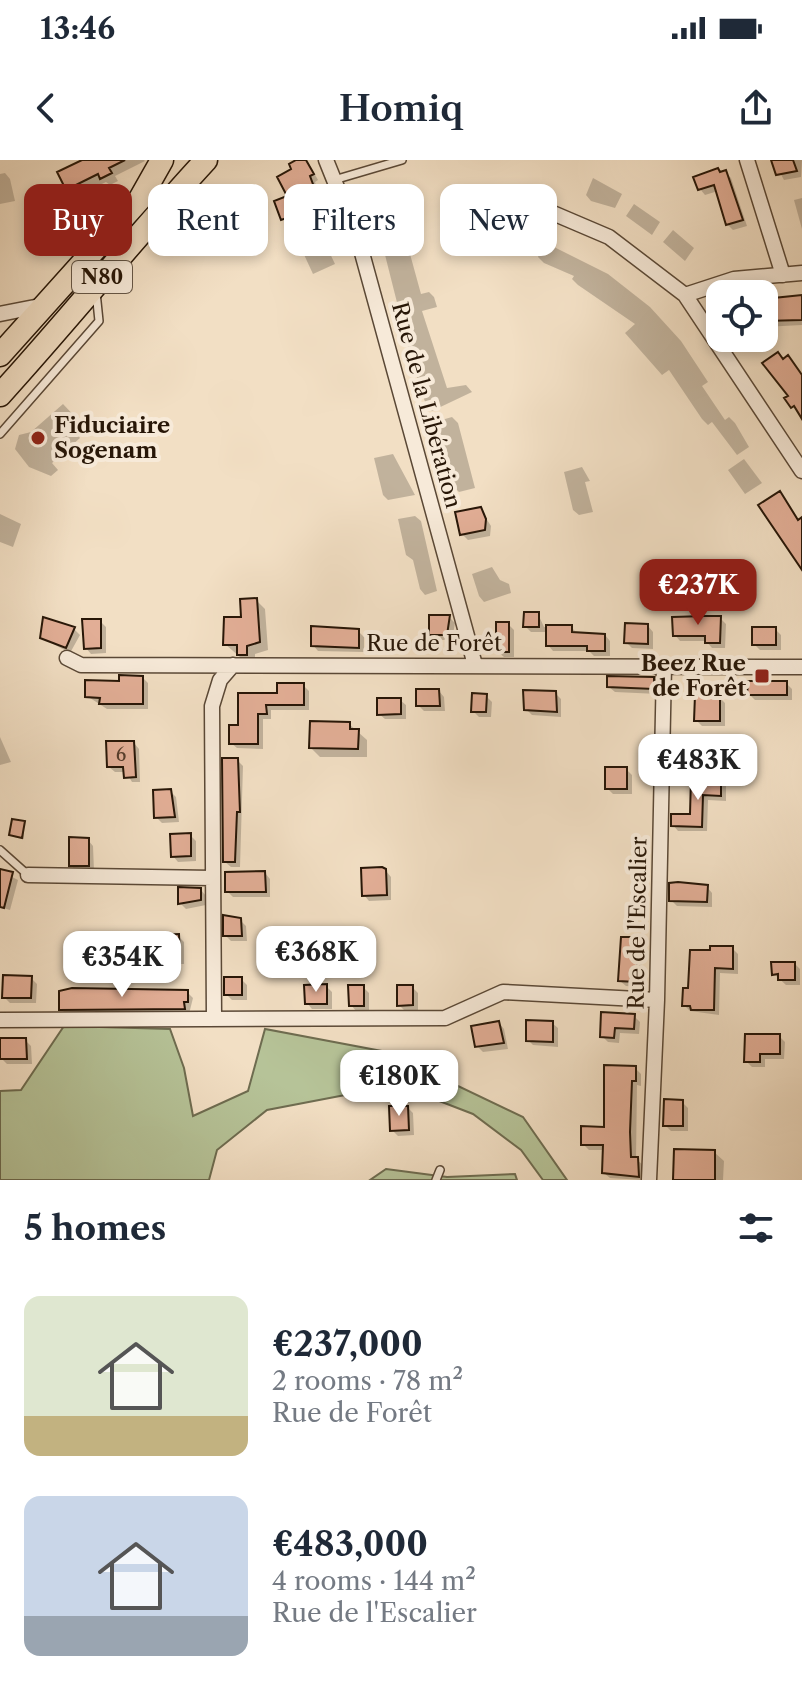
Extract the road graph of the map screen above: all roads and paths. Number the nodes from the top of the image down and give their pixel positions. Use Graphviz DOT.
graph roads {
  1 [pos="162,160"];
  2 [pos="206,160"];
  3 [pos="326,160"];
  4 [pos="402,160"];
  5 [pos="747,160"];
  6 [pos="334,180"];
  7 [pos="557,215"];
  8 [pos="802,273"];
  9 [pos="783,275"];
  10 [pos="96,286"];
  11 [pos="685,295"];
  12 [pos="45,305"];
  13 [pos="0,314"];
  14 [pos="0,355"];
  15 [pos="0,395"];
  16 [pos="0,434"];
  17 [pos="802,471"];
  18 [pos="67,658"];
  19 [pos="233,665"];
  20 [pos="475,665"];
  21 [pos="664,666"];
  22 [pos="802,667"];
  23 [pos="0,850"];
  24 [pos="28,875"];
  25 [pos="212,878"];
  26 [pos="657,1000"];
  27 [pos="214,1018"];
  28 [pos="0,1020"];
  29 [pos="440,1170"];
  30 [pos="436,1180"];
  31 [pos="649,1180"];
  1 -- 12 [label="main road, N80"];
  2 -- 10 [label="main road, N80"];
  3 -- 6 [label="street, Rue de la Libération"];
  4 -- 6 [label="lane"];
  5 -- 9 [label="street"];
  6 -- 20 [label="street, Rue de la Libération"];
  7 -- 11 [label="street"];
  8 -- 9 [label="street"];
  9 -- 11 [label="street"];
  10 -- 15 [label="main road, N80"];
  10 -- 16 [label="lane"];
  11 -- 17 [label="street"];
  12 -- 13 [label="street"];
  12 -- 14 [label="main road, N80"];
  18 -- 19 [label="street, Rue de Forêt"];
  19 -- 20 [label="street, Rue de Forêt"];
  19 -- 25 [label="street"];
  20 -- 21 [label="street, Rue de Forêt"];
  21 -- 22 [label="street, Rue de Forêt"];
  21 -- 26 [label="street, Rue de l'Escalier"];
  23 -- 24 [label="lane"];
  24 -- 25 [label="street"];
  25 -- 27 [label="street"];
  26 -- 27 [label="street"];
  26 -- 31 [label="street, Rue de l'Escalier"];
  27 -- 28 [label="street"];
  29 -- 30 [label="lane"];
}
